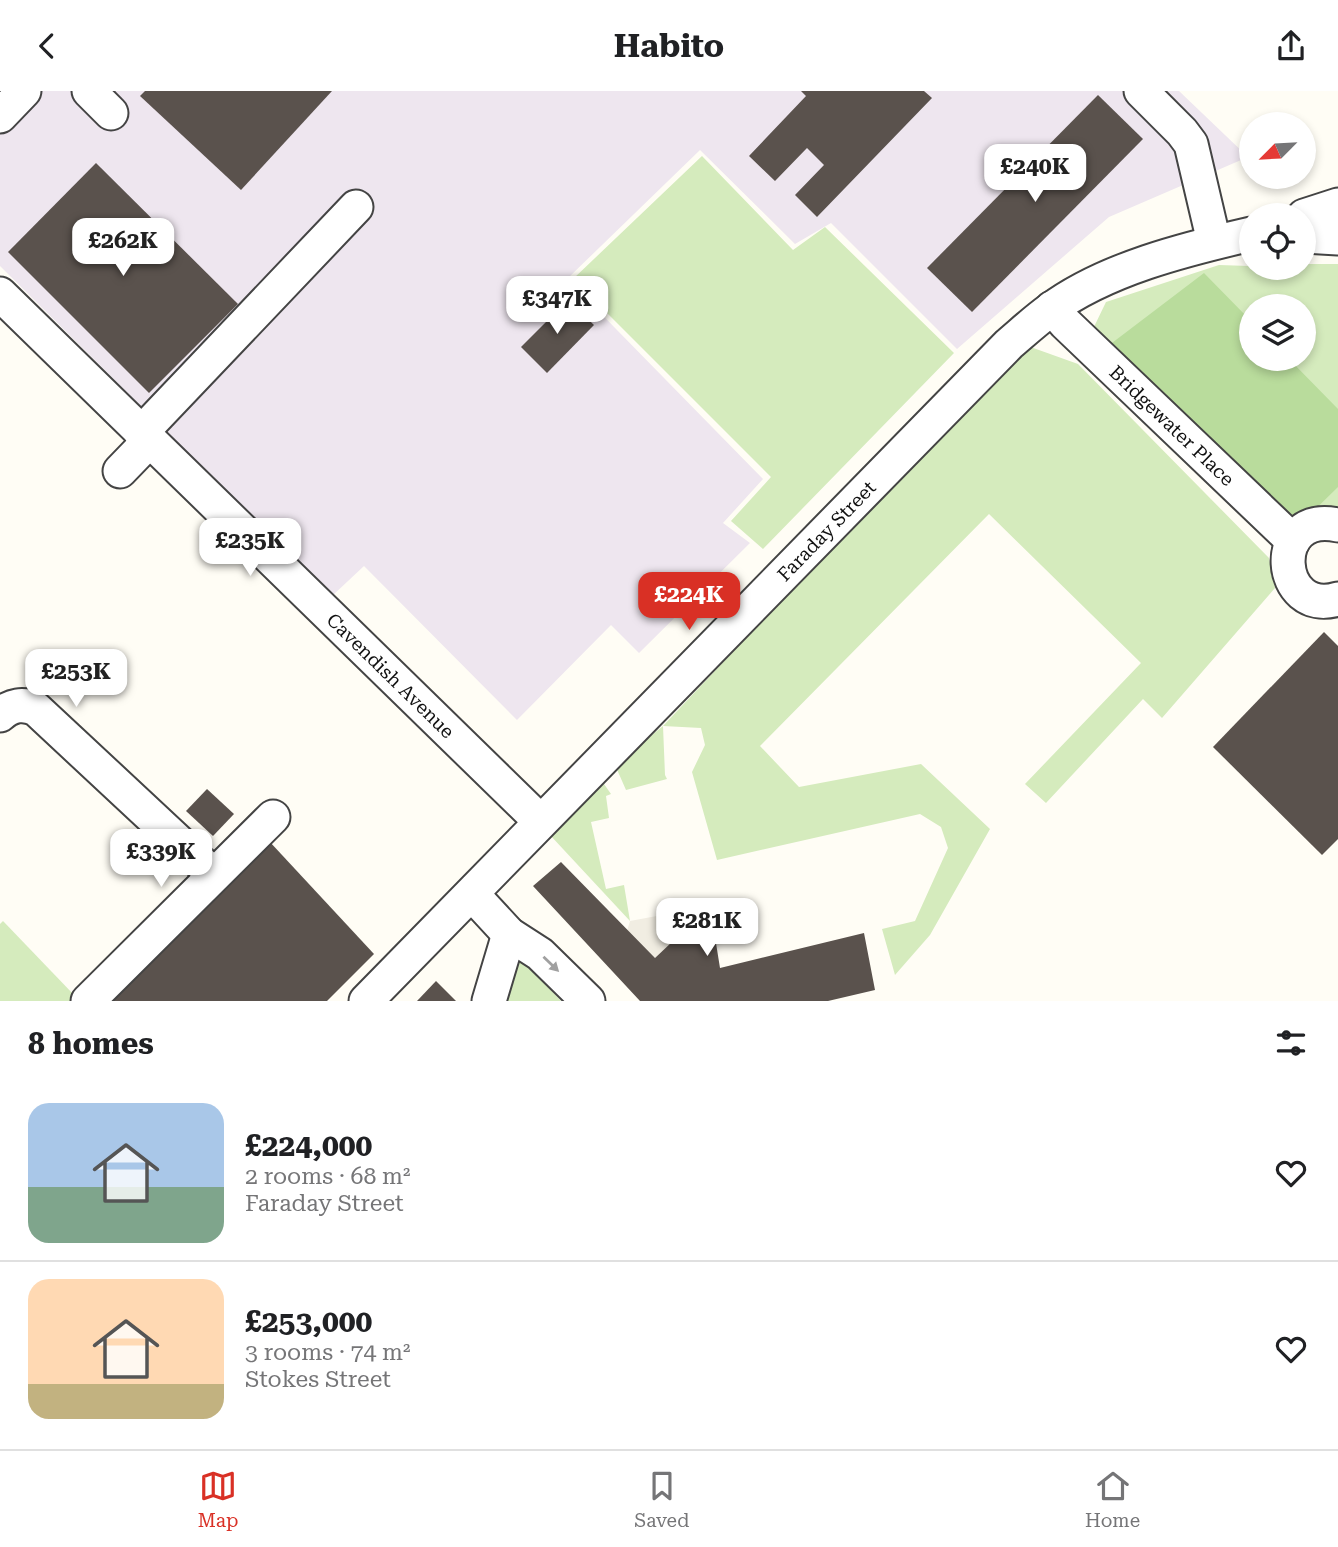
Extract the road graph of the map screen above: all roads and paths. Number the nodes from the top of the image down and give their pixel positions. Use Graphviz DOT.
graph roads {
  1 [pos="24,91"];
  2 [pos="1141,91"];
  3 [pos="0,116"];
  4 [pos="1338,205"];
  5 [pos="356,207"];
  6 [pos="1316,212"];
  7 [pos="1239,237"];
  8 [pos="1316,237"];
  9 [pos="1338,238"];
  10 [pos="1213,243"];
  11 [pos="0,295"];
  12 [pos="1052,308"];
  13 [pos="145,437"];
  14 [pos="120,471"];
  15 [pos="1338,525"];
  16 [pos="1293,541"];
  17 [pos="1338,599"];
  18 [pos="0,716"];
  19 [pos="273,817"];
  20 [pos="540,821"];
  21 [pos="214,875"];
  22 [pos="472,894"];
  23 [pos="509,934"];
  24 [pos="88,1001"];
  25 [pos="366,1001"];
  26 [pos="489,1001"];
  27 [pos="588,1001"];
  1 -- 3 [label="street"];
  2 -- 10 [label="street"];
  4 -- 6 [label="street"];
  5 -- 13 [label="street"];
  7 -- 10 [label="street, Faraday Street"];
  8 -- 9 [label="street"];
  10 -- 12 [label="street, Faraday Street"];
  11 -- 13 [label="street, Cavendish Avenue"];
  12 -- 16 [label="street, Bridgewater Place"];
  12 -- 20 [label="street, Faraday Street"];
  13 -- 14 [label="street"];
  13 -- 20 [label="street, Cavendish Avenue"];
  15 -- 16 [label="street"];
  16 -- 17 [label="street"];
  18 -- 21 [label="street"];
  19 -- 21 [label="street"];
  20 -- 22 [label="street, Faraday Street"];
  21 -- 24 [label="street"];
  22 -- 23 [label="street"];
  22 -- 25 [label="street, Faraday Street"];
  23 -- 26 [label="street"];
  23 -- 27 [label="street, one-way"];
}
